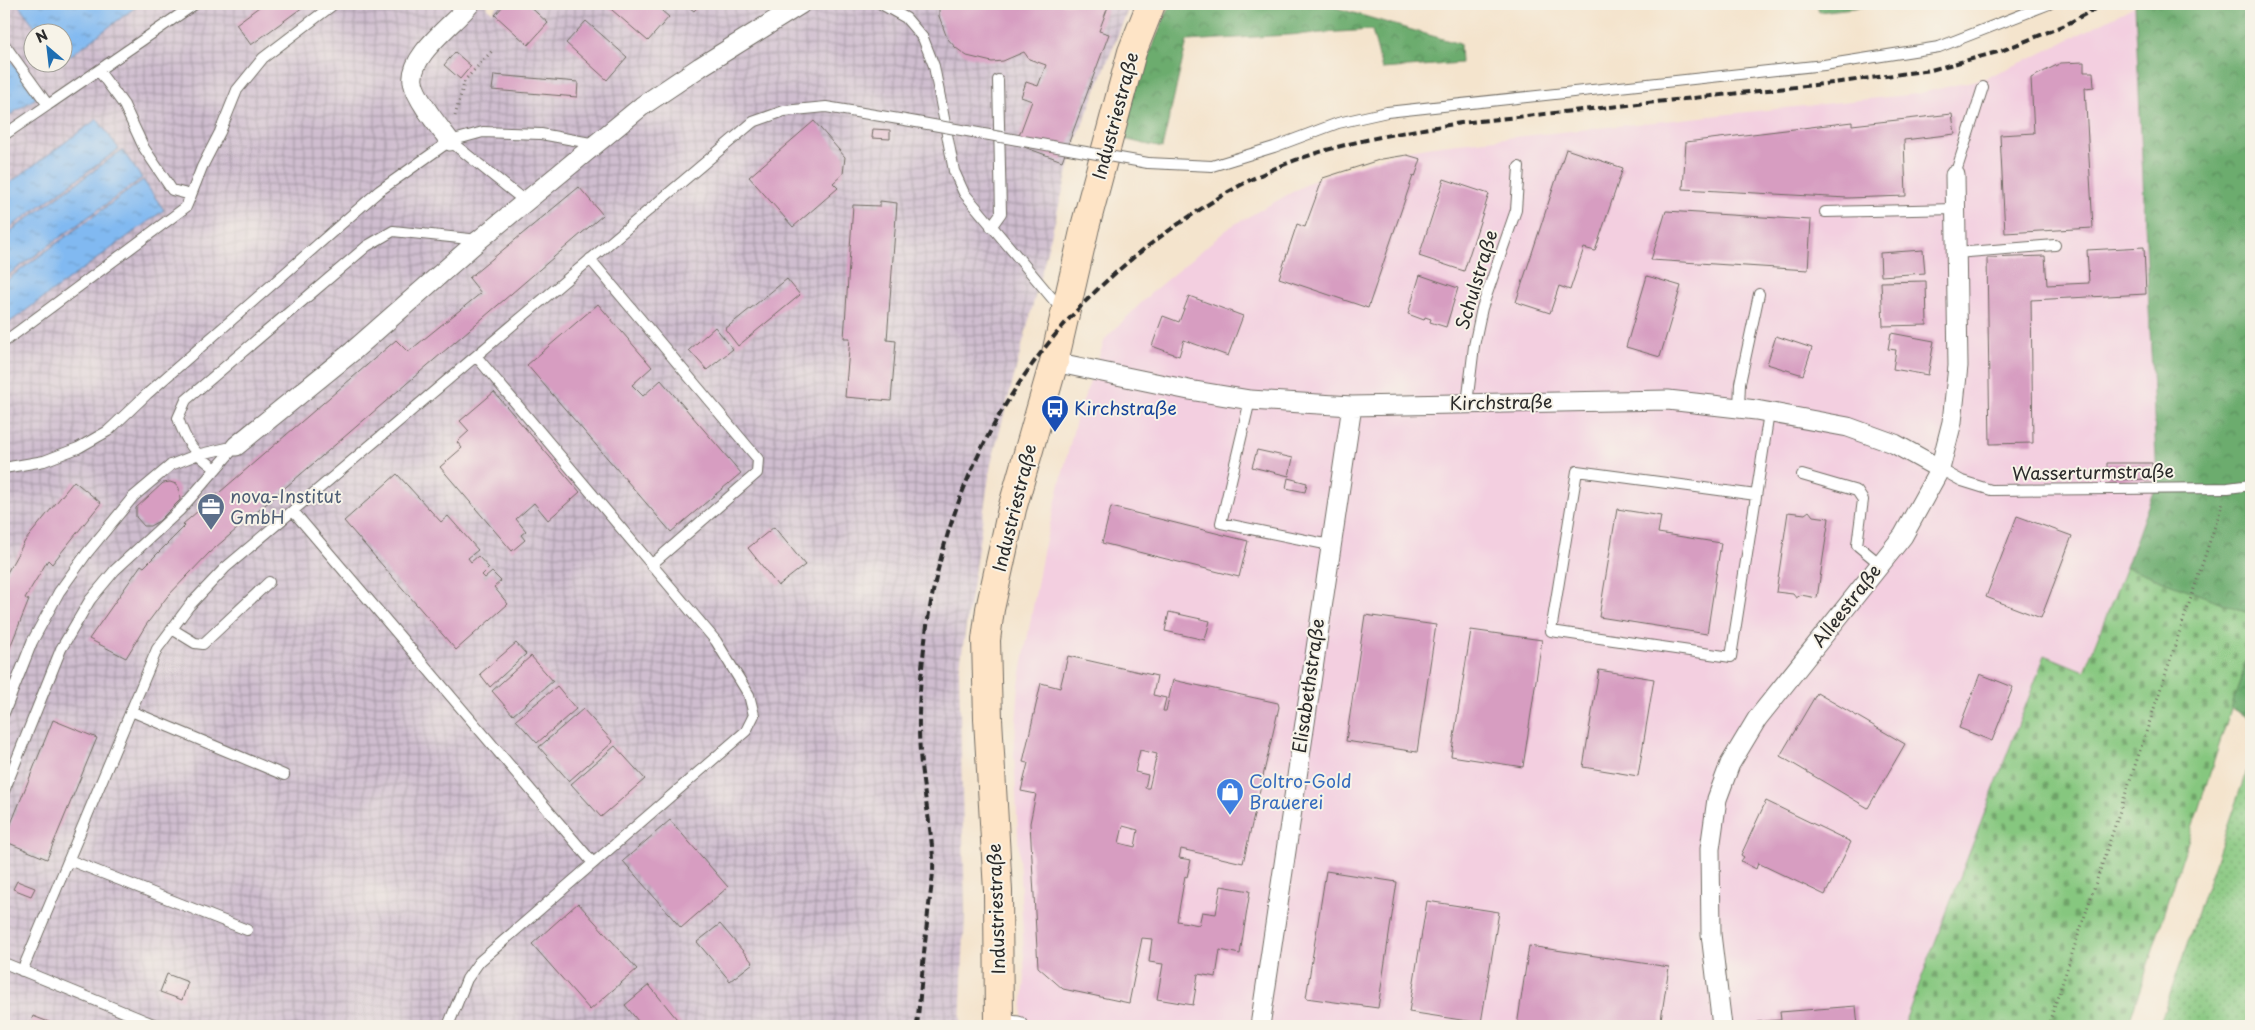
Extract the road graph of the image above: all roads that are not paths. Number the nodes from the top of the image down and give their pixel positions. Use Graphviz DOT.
graph roads {
  1 [pos="195,4"];
  2 [pos="334,4"];
  3 [pos="470,4"];
  4 [pos="801,4"];
  5 [pos="881,4"];
  6 [pos="1151,4"];
  7 [pos="2049,4"];
  8 [pos="4,44"];
  9 [pos="99,71"];
  10 [pos="998,80"];
  11 [pos="1983,87"];
  12 [pos="48,105"];
  13 [pos="4,135"];
  14 [pos="450,141"];
  15 [pos="596,144"];
  16 [pos="1519,167"];
  17 [pos="1955,175"];
  18 [pos="191,195"];
  19 [pos="526,202"];
  20 [pos="1956,209"];
  21 [pos="1825,212"];
  22 [pos="991,227"];
  23 [pos="480,240"];
  24 [pos="2055,246"];
  25 [pos="1956,253"];
  26 [pos="590,260"];
  27 [pos="1759,294"];
  28 [pos="1065,313"];
  29 [pos="4,342"];
  30 [pos="476,356"];
  31 [pos="1054,362"];
  32 [pos="1250,400"];
  33 [pos="1467,404"];
  34 [pos="1352,406"];
  35 [pos="1739,408"];
  36 [pos="1769,413"];
  37 [pos="236,446"];
  38 [pos="196,455"];
  39 [pos="4,468"];
  40 [pos="216,469"];
  41 [pos="1940,469"];
  42 [pos="1802,475"];
  43 [pos="2251,485"];
  44 [pos="1756,494"];
  45 [pos="293,511"];
  46 [pos="1330,545"];
  47 [pos="1880,564"];
  48 [pos="652,565"];
  49 [pos="270,582"];
  50 [pos="172,629"];
  51 [pos="131,711"];
  52 [pos="4,713"];
  53 [pos="284,775"];
  54 [pos="4,791"];
  55 [pos="69,860"];
  56 [pos="593,864"];
  57 [pos="247,930"];
  58 [pos="4,965"];
  59 [pos="22,971"];
  60 [pos="1005,1025"];
  61 [pos="158,1026"];
  62 [pos="448,1026"];
  63 [pos="1260,1026"];
  64 [pos="1722,1026"];
  1 -- 9 [label="lane"];
  2 -- 18 [label="lane"];
  3 -- 14 [label="street"];
  4 -- 15 [label="street"];
  5 -- 22 [label="lane"];
  6 -- 28 [label="main road, Industriestraße"];
  7 -- 26 [label="lane, bridge"];
  8 -- 12 [label="lane"];
  9 -- 12 [label="lane"];
  9 -- 18 [label="lane"];
  10 -- 22 [label="lane"];
  11 -- 17 [label="lane"];
  12 -- 13 [label="lane"];
  14 -- 15 [label="lane"];
  14 -- 19 [label="lane"];
  14 -- 39 [label="lane"];
  15 -- 19 [label="street"];
  16 -- 33 [label="lane, Schulstraße"];
  17 -- 20 [label="street, Alleestraße"];
  18 -- 29 [label="lane"];
  19 -- 23 [label="street"];
  20 -- 21 [label="lane"];
  20 -- 25 [label="street, Alleestraße"];
  22 -- 28 [label="lane"];
  23 -- 37 [label="street"];
  23 -- 38 [label="lane"];
  24 -- 25 [label="lane"];
  25 -- 41 [label="street, Alleestraße"];
  26 -- 30 [label="lane"];
  26 -- 48 [label="lane"];
  27 -- 35 [label="lane"];
  28 -- 31 [label="main road, Industriestraße"];
  30 -- 45 [label="lane"];
  30 -- 48 [label="lane"];
  31 -- 32 [label="street, Kirchstraße"];
  31 -- 60 [label="main road, Industriestraße"];
  32 -- 34 [label="street, Kirchstraße"];
  32 -- 46 [label="lane"];
  33 -- 34 [label="street, Kirchstraße"];
  33 -- 35 [label="street, Kirchstraße"];
  34 -- 46 [label="street, Elisabethstraße"];
  35 -- 36 [label="street, Kirchstraße"];
  36 -- 41 [label="street, Kirchstraße"];
  36 -- 44 [label="lane"];
  37 -- 38 [label="lane"];
  37 -- 40 [label="lane"];
  38 -- 40 [label="lane"];
  38 -- 52 [label="lane"];
  40 -- 54 [label="lane"];
  41 -- 43 [label="lane, Wasserturmstraße"];
  41 -- 47 [label="street, Alleestraße"];
  42 -- 47 [label="lane"];
  44 -- 44 [label="lane"];
  45 -- 50 [label="lane"];
  45 -- 56 [label="lane"];
  46 -- 63 [label="street, Elisabethstraße"];
  47 -- 64 [label="street, Alleestraße"];
  48 -- 56 [label="lane"];
  49 -- 50 [label="lane"];
  50 -- 51 [label="lane"];
  51 -- 53 [label="lane"];
  51 -- 55 [label="lane"];
  55 -- 57 [label="lane"];
  55 -- 59 [label="lane"];
  56 -- 62 [label="lane"];
  58 -- 59 [label="lane"];
  59 -- 61 [label="lane"];
}
